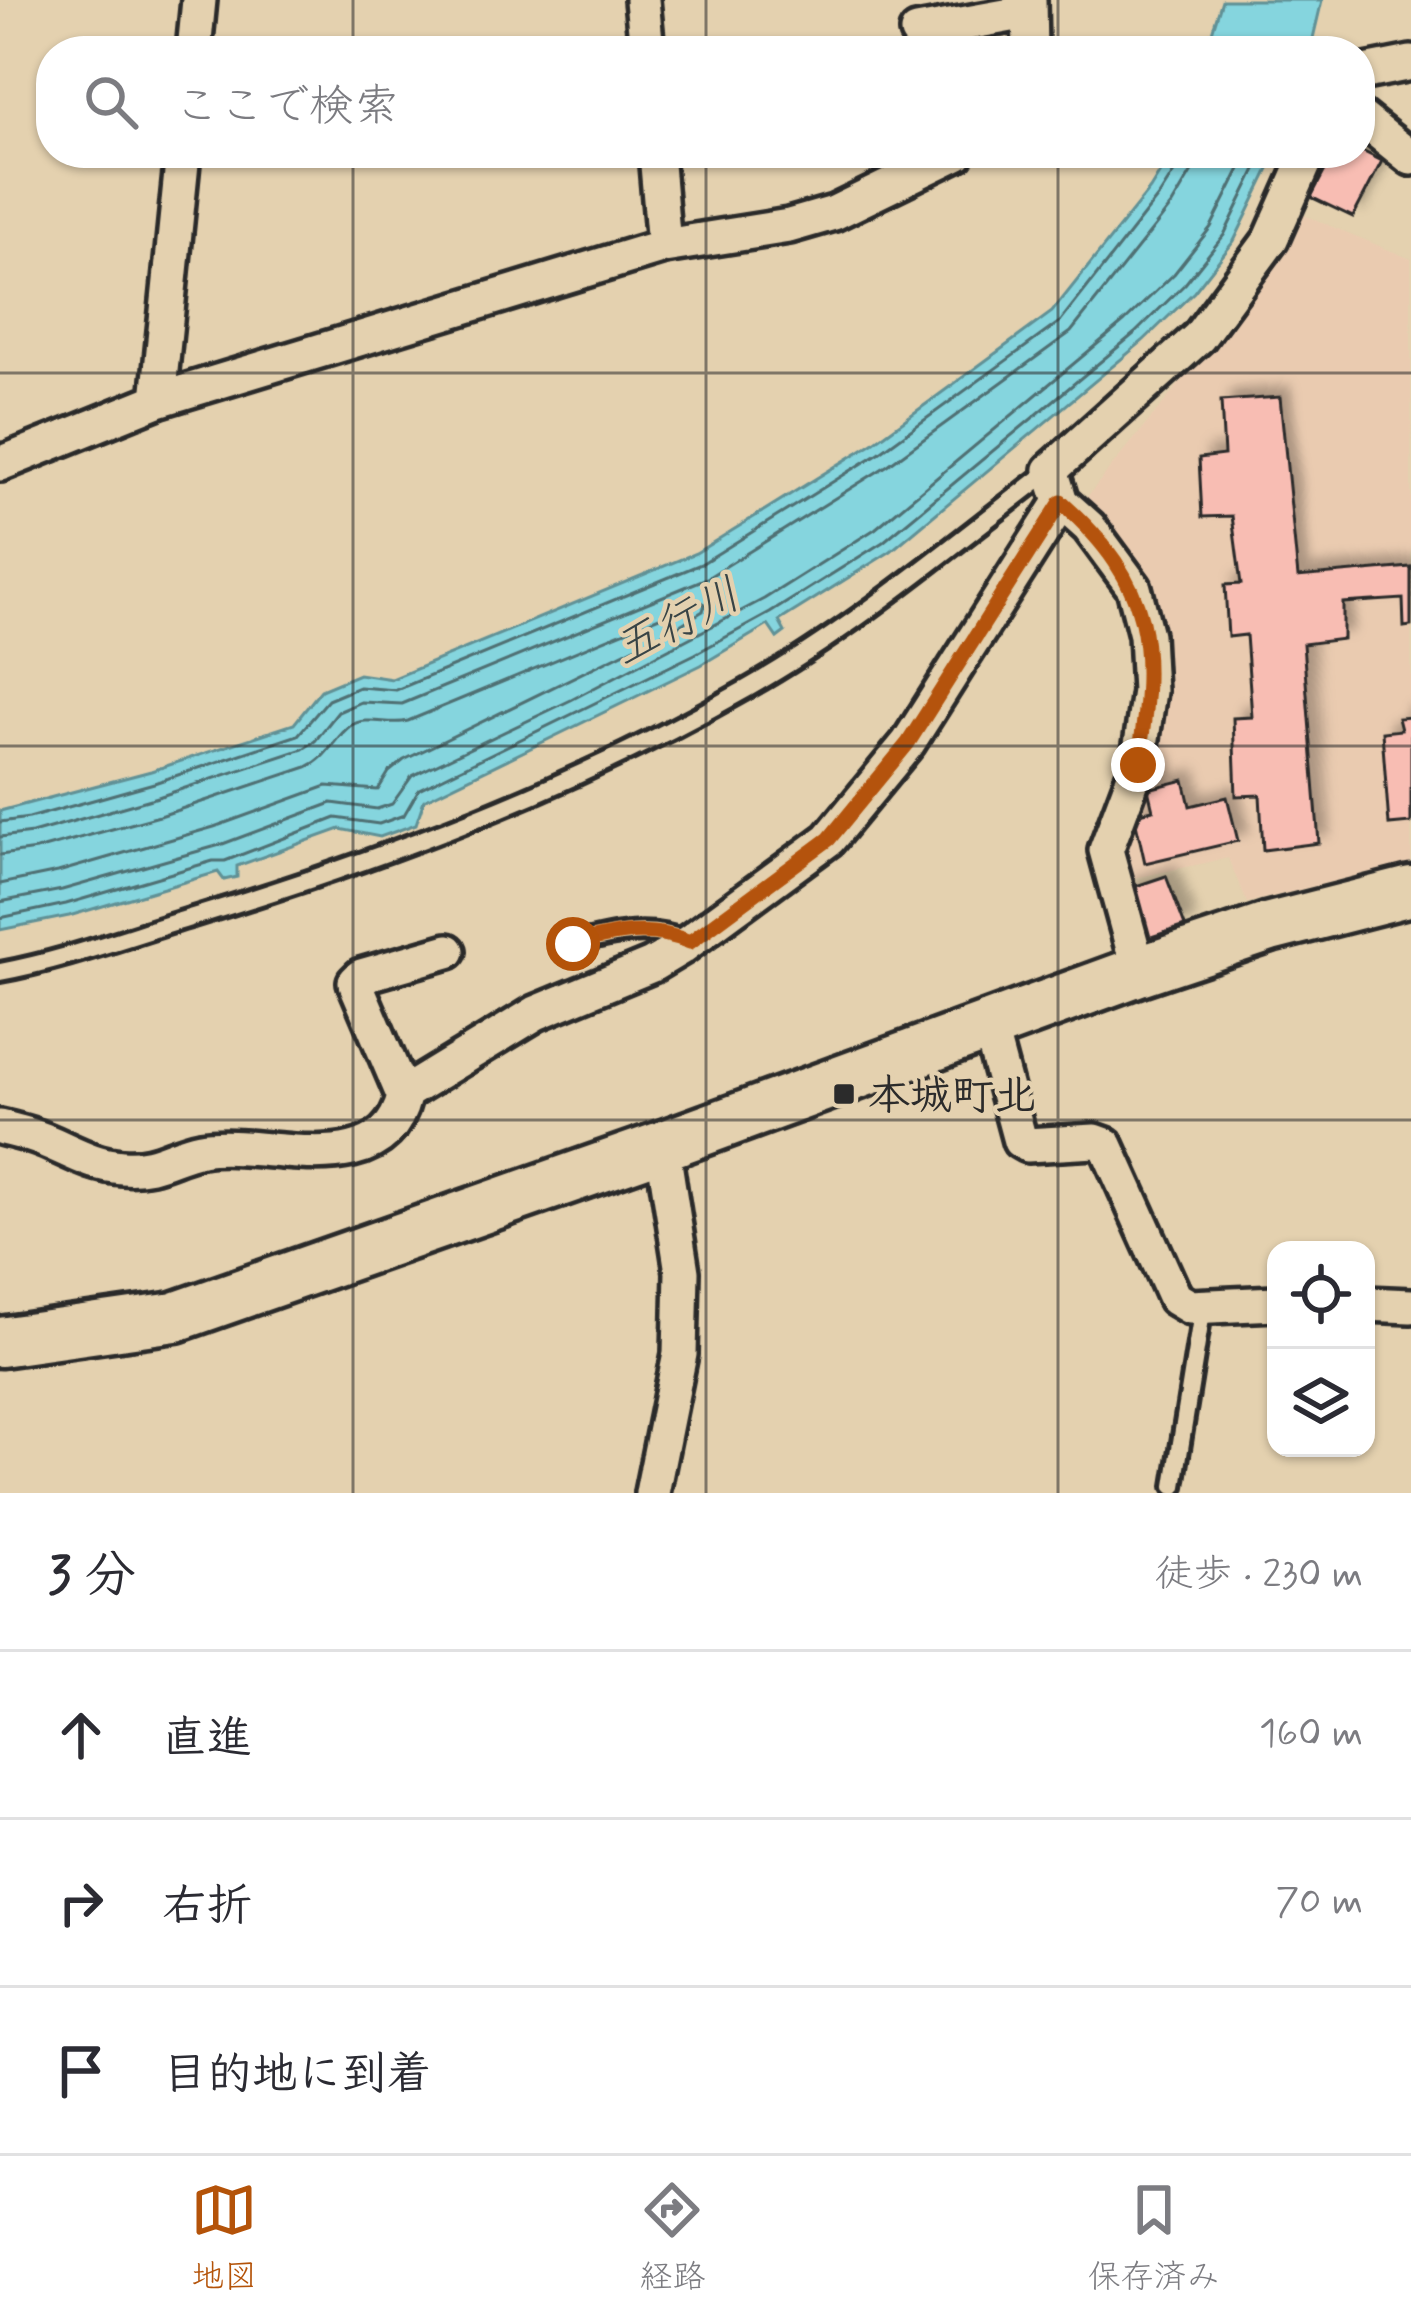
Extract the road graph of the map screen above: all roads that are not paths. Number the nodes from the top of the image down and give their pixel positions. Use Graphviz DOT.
graph roads {
  1 [pos="199,0"];
  2 [pos="642,0"];
  3 [pos="1029,6"];
  4 [pos="916,32"];
  5 [pos="195,36"];
  6 [pos="646,36"];
  7 [pos="1030,36"];
  8 [pos="1411,63"];
  9 [pos="1375,70"];
  10 [pos="1375,129"];
  11 [pos="1411,158"];
  12 [pos="182,168"];
  13 [pos="657,168"];
  14 [pos="926,168"];
  15 [pos="1302,168"];
  16 [pos="664,246"];
  17 [pos="158,400"];
  18 [pos="0,464"];
  19 [pos="1056,486"];
  20 [pos="1411,891"];
  21 [pos="690,942"];
  22 [pos="560,947"];
  23 [pos="448,951"];
  24 [pos="1139,970"];
  25 [pos="0,973"];
  26 [pos="995,1048"];
  27 [pos="403,1094"];
  28 [pos="0,1127"];
  29 [pos="666,1168"];
  30 [pos="1267,1303"];
  31 [pos="1375,1304"];
  32 [pos="1203,1306"];
  33 [pos="1411,1306"];
  34 [pos="0,1342"];
  35 [pos="1174,1486"];
  36 [pos="652,1493"];
  1 -- 5 [label="street"];
  2 -- 6 [label="street"];
  3 -- 4 [label="street"];
  3 -- 7 [label="street"];
  8 -- 9 [label="street"];
  10 -- 11 [label="street"];
  12 -- 17 [label="street"];
  13 -- 16 [label="street"];
  14 -- 16 [label="street"];
  15 -- 19 [label="street"];
  16 -- 17 [label="street"];
  17 -- 18 [label="street"];
  19 -- 21 [label="street"];
  19 -- 24 [label="street"];
  19 -- 25 [label="lane"];
  20 -- 24 [label="street"];
  21 -- 22 [label="lane"];
  21 -- 27 [label="street"];
  23 -- 27 [label="street"];
  24 -- 34 [label="street"];
  26 -- 32 [label="street"];
  27 -- 28 [label="street"];
  29 -- 36 [label="street"];
  30 -- 32 [label="street"];
  31 -- 33 [label="street"];
  32 -- 35 [label="lane"];
}
